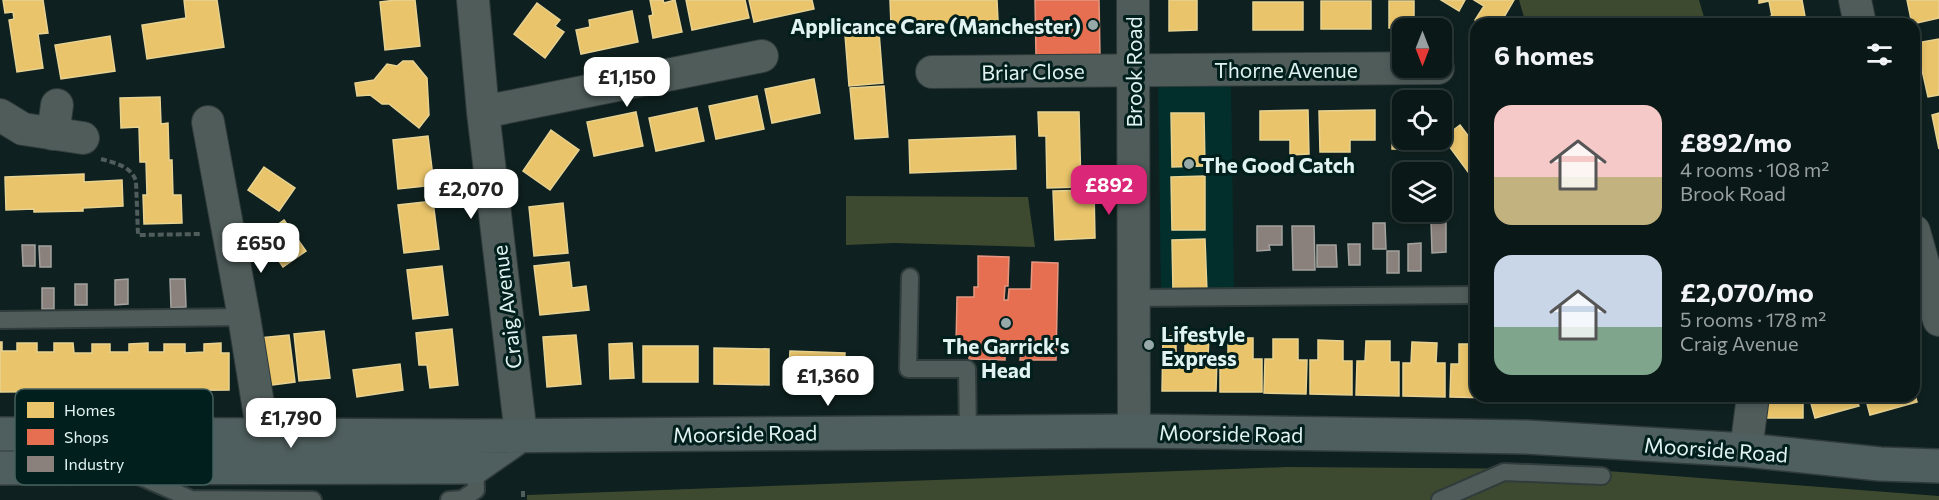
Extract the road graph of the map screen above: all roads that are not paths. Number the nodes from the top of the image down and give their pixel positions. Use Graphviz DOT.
graph roads {
  1 [pos="473,0"];
  2 [pos="1133,0"];
  3 [pos="1855,0"];
  4 [pos="1859,18"];
  5 [pos="762,56"];
  6 [pos="1392,68"];
  7 [pos="1133,70"];
  8 [pos="934,72"];
  9 [pos="483,112"];
  10 [pos="0,115"];
  11 [pos="208,122"];
  12 [pos="68,129"];
  13 [pos="1920,252"];
  14 [pos="910,277"];
  15 [pos="1470,295"];
  16 [pos="1134,298"];
  17 [pos="244,317"];
  18 [pos="0,320"];
  19 [pos="1939,320"];
  20 [pos="1752,402"];
  21 [pos="968,431"];
  22 [pos="1134,431"];
  23 [pos="0,434"];
  24 [pos="15,434"];
  25 [pos="213,435"];
  26 [pos="263,435"];
  27 [pos="521,435"];
  28 [pos="1746,450"];
  29 [pos="1939,466"];
  30 [pos="475,467"];
  31 [pos="0,468"];
  32 [pos="15,468"];
  33 [pos="213,468"];
  34 [pos="265,468"];
  35 [pos="1602,476"];
  36 [pos="159,485"];
  37 [pos="313,500"];
  38 [pos="449,500"];
  39 [pos="1440,500"];
  1 -- 9 [label="street, Craig Avenue"];
  2 -- 7 [label="street, Brook Road"];
  3 -- 4 [label="street"];
  5 -- 9 [label="street"];
  6 -- 7 [label="street, Thorne Avenue"];
  7 -- 8 [label="street, Briar Close"];
  7 -- 16 [label="street, Brook Road"];
  9 -- 27 [label="street, Craig Avenue"];
  10 -- 12 [label="street"];
  11 -- 17 [label="street"];
  13 -- 19 [label="street"];
  14 -- 21 [label="lane"];
  15 -- 16 [label="lane"];
  16 -- 22 [label="street, Brook Road"];
  17 -- 18 [label="lane"];
  17 -- 26 [label="street"];
  20 -- 28 [label="street"];
  21 -- 22 [label="street, Moorside Road"];
  21 -- 27 [label="street, Moorside Road"];
  22 -- 28 [label="street, Moorside Road"];
  23 -- 24 [label="street, Moorside Road"];
  25 -- 26 [label="street, Moorside Road"];
  26 -- 27 [label="street, Moorside Road"];
  26 -- 34 [label="street"];
  27 -- 30 [label="street"];
  28 -- 29 [label="street, Moorside Road"];
  30 -- 34 [label="street"];
  30 -- 38 [label="lane"];
  31 -- 32 [label="street"];
  33 -- 34 [label="street"];
  35 -- 39 [label="lane"];
  36 -- 37 [label="lane"];
}
